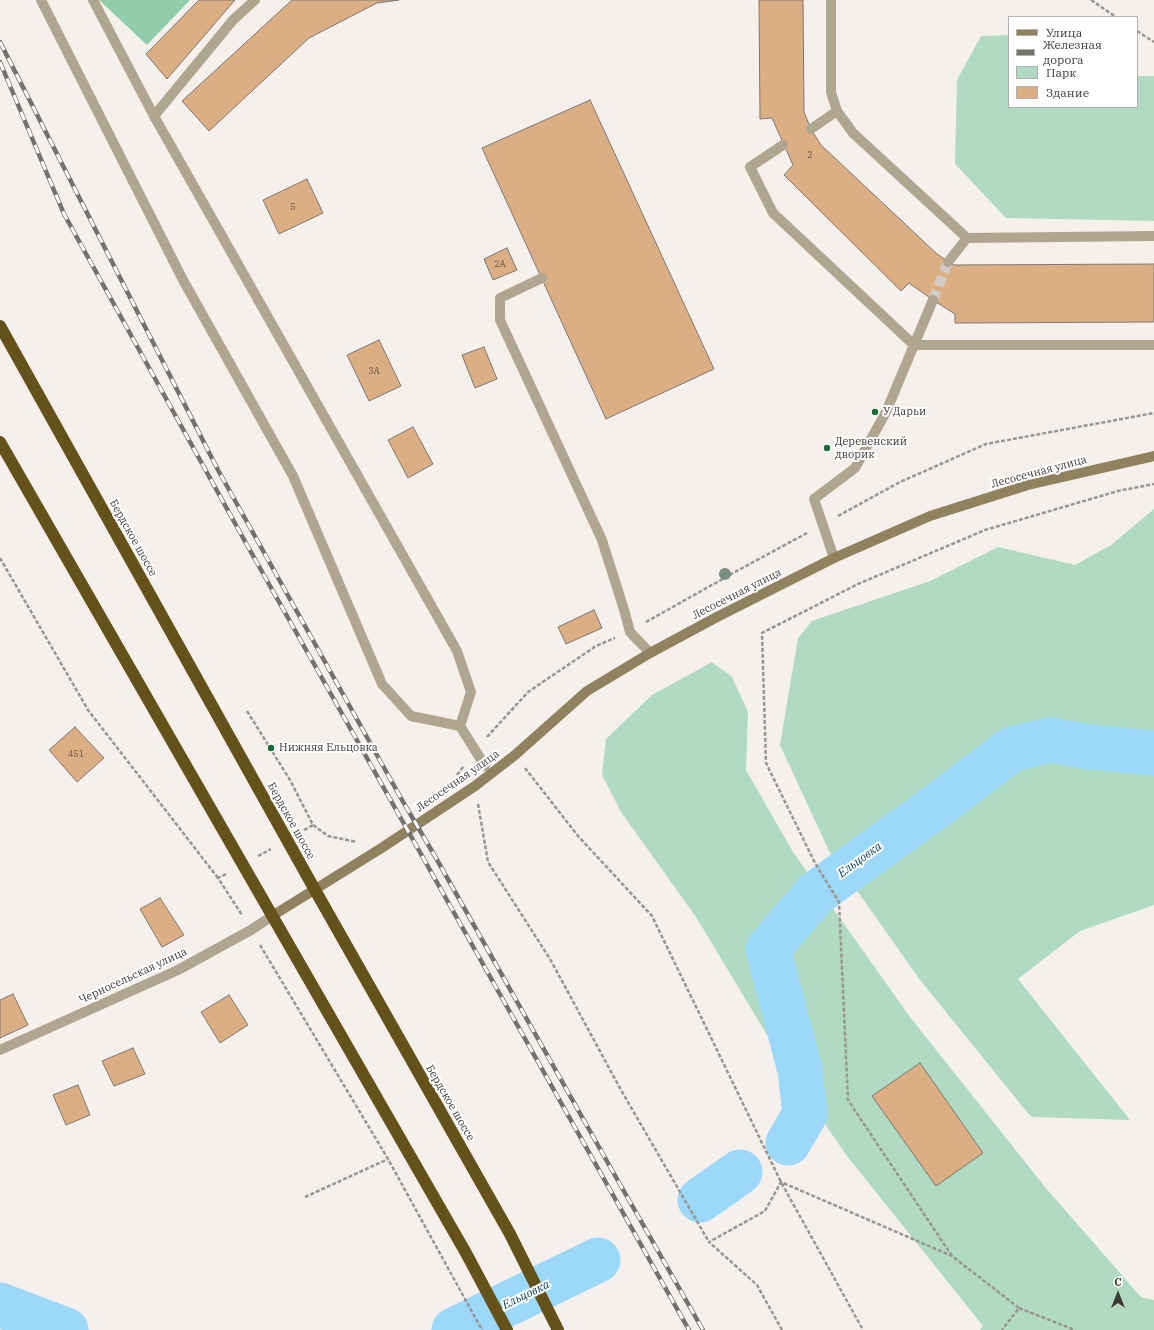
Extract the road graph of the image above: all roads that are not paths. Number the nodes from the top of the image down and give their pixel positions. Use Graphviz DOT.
graph roads {
  1 [pos="41,0"];
  2 [pos="93,0"];
  3 [pos="255,0"];
  4 [pos="831,0"];
  5 [pos="837,111"];
  6 [pos="154,116"];
  7 [pos="811,129"];
  8 [pos="783,145"];
  9 [pos="1154,236"];
  10 [pos="967,238"];
  11 [pos="948,262"];
  12 [pos="542,278"];
  13 [pos="933,300"];
  14 [pos="0,326"];
  15 [pos="914,346"];
  16 [pos="1154,346"];
  17 [pos="0,442"];
  18 [pos="1154,456"];
  19 [pos="834,558"];
  20 [pos="650,653"];
  21 [pos="460,726"];
  22 [pos="486,766"];
  23 [pos="315,890"];
  24 [pos="272,916"];
  25 [pos="0,1050"];
  26 [pos="507,1330"];
  27 [pos="558,1330"];
  1 -- 21 [label="street"];
  2 -- 6 [label="street"];
  3 -- 6 [label="street"];
  4 -- 5 [label="street"];
  5 -- 7 [label="street"];
  5 -- 10 [label="street"];
  6 -- 21 [label="street"];
  8 -- 15 [label="street"];
  9 -- 10 [label="street"];
  10 -- 11 [label="street"];
  12 -- 20 [label="street"];
  13 -- 15 [label="street"];
  14 -- 23 [label="highway, Бердское шоссе"];
  15 -- 16 [label="street"];
  15 -- 19 [label="street"];
  17 -- 24 [label="highway"];
  18 -- 19 [label="street, Лесосечная улица"];
  19 -- 20 [label="street, Лесосечная улица"];
  20 -- 23 [label="street, Лесосечная улица"];
  21 -- 22 [label="street"];
  23 -- 24 [label="street"];
  23 -- 27 [label="highway, Бердское шоссе"];
  24 -- 25 [label="street, Черносельская улица"];
  24 -- 26 [label="highway"];
}
